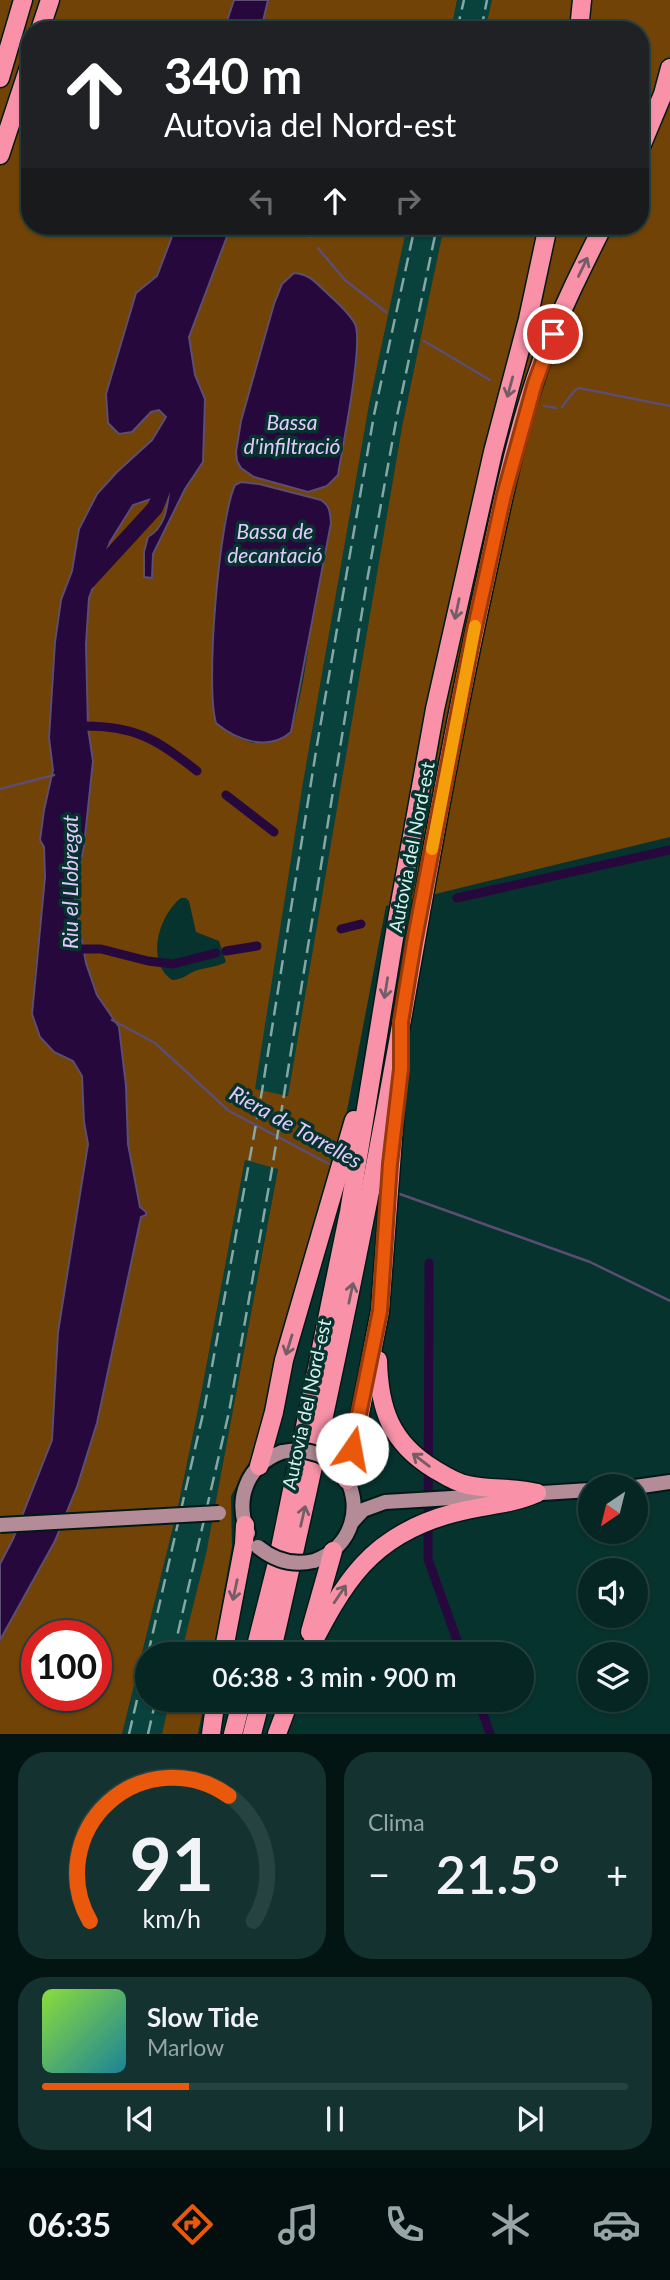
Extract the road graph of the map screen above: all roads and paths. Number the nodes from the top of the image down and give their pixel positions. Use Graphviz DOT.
graph roads {
  1 [pos="23,0"];
  2 [pos="50,0"];
  3 [pos="582,0"];
  4 [pos="43,21"];
  5 [pos="580,21"];
  6 [pos="670,68"];
  7 [pos="0,78"];
  8 [pos="21,91"];
  9 [pos="649,127"];
  10 [pos="0,155"];
  11 [pos="546,235"];
  12 [pos="599,235"];
  13 [pos="368,1155"];
  14 [pos="344,1189"];
  15 [pos="380,1311"];
  16 [pos="259,1466"];
  17 [pos="670,1482"];
  18 [pos="349,1484"];
  19 [pos="648,1485"];
  20 [pos="578,1491"];
  21 [pos="537,1493"];
  22 [pos="242,1496"];
  23 [pos="385,1502"];
  24 [pos="452,1506"];
  25 [pos="219,1513"];
  26 [pos="353,1521"];
  27 [pos="0,1525"];
  28 [pos="245,1525"];
  29 [pos="333,1551"];
  30 [pos="225,1642"];
  31 [pos="257,1642"];
  32 [pos="274,1642"];
  33 [pos="309,1642"];
  34 [pos="312,1642"];
  35 [pos="214,1712"];
  36 [pos="239,1712"];
  37 [pos="258,1712"];
  38 [pos="285,1712"];
  39 [pos="211,1734"];
  40 [pos="233,1734"];
  41 [pos="252,1734"];
  42 [pos="277,1734"];
  1 -- 7 [label="highway"];
  2 -- 4 [label="highway"];
  3 -- 5 [label="highway"];
  6 -- 9 [label="highway"];
  8 -- 10 [label="highway"];
  11 -- 13 [label="highway, Autovia del Nord-est, one-way"];
  13 -- 12 [label="highway, Autovia del Nord-est, one-way"];
  13 -- 14 [label="highway, Autovia del Nord-est"];
  13 -- 15 [label="highway"];
  32 -- 13 [label="highway, Autovia del Nord-est, one-way"];
  14 -- 16 [label="highway, one-way"];
  14 -- 31 [label="highway, Autovia del Nord-est"];
  15 -- 18 [label="highway"];
  21 -- 15 [label="highway, one-way"];
  16 -- 18 [label="main road, bridge"];
  16 -- 22 [label="main road"];
  17 -- 19 [label="main road"];
  18 -- 23 [label="main road"];
  18 -- 26 [label="main road"];
  20 -- 21 [label="main road"];
  21 -- 24 [label="highway"];
  22 -- 25 [label="main road"];
  22 -- 28 [label="main road"];
  23 -- 24 [label="main road"];
  23 -- 26 [label="main road"];
  34 -- 24 [label="highway, one-way"];
  25 -- 27 [label="main road, bridge"];
  25 -- 28 [label="main road"];
  26 -- 29 [label="main road"];
  28 -- 29 [label="main road, bridge"];
  28 -- 30 [label="highway, one-way"];
  29 -- 33 [label="highway"];
  35 -- 39 [label="highway"];
  36 -- 40 [label="highway"];
  37 -- 41 [label="highway"];
  38 -- 42 [label="highway"];
}
